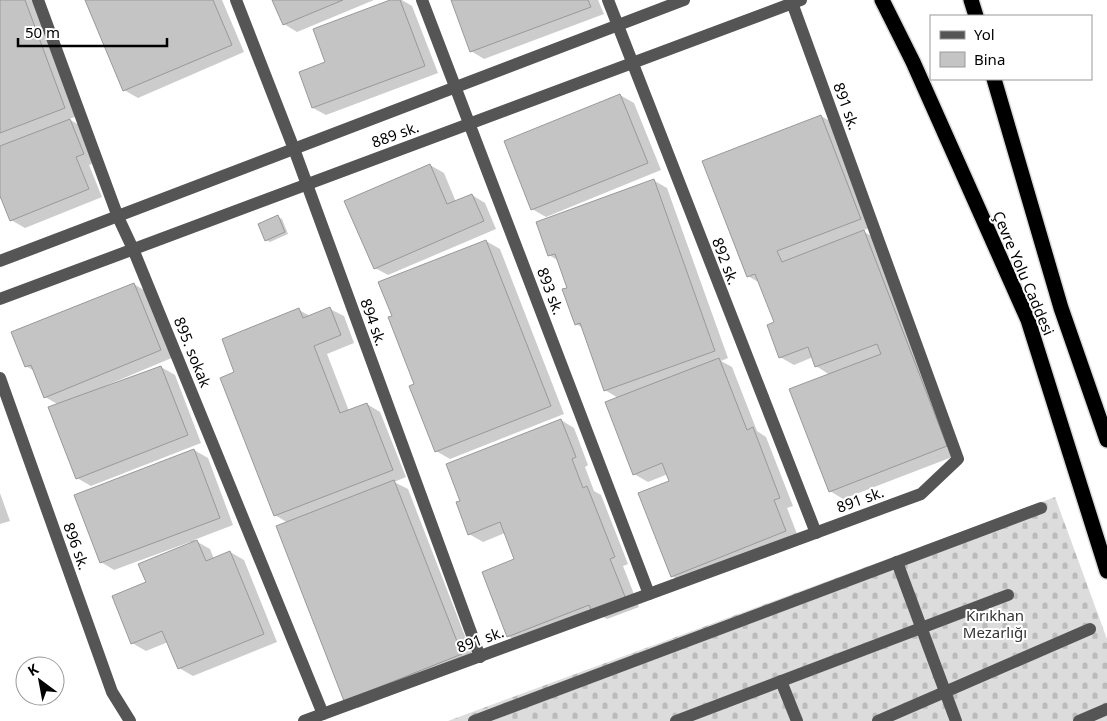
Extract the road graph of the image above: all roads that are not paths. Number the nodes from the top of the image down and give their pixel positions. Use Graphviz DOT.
graph roads {
  1 [pos="38,0"];
  2 [pos="236,0"];
  3 [pos="422,0"];
  4 [pos="608,0"];
  5 [pos="684,0"];
  6 [pos="882,0"];
  7 [pos="971,0"];
  8 [pos="795,1"];
  9 [pos="976,15"];
  10 [pos="617,26"];
  11 [pos="631,63"];
  12 [pos="994,80"];
  13 [pos="455,88"];
  14 [pos="470,123"];
  15 [pos="294,150"];
  16 [pos="306,184"];
  17 [pos="118,217"];
  18 [pos="133,248"];
  19 [pos="0,261"];
  20 [pos="0,299"];
  21 [pos="0,378"];
  22 [pos="1107,440"];
  23 [pos="1042,508"];
  24 [pos="816,533"];
  25 [pos="897,562"];
  26 [pos="1107,571"];
  27 [pos="649,594"];
  28 [pos="1008,595"];
  29 [pos="920,627"];
  30 [pos="1090,629"];
  31 [pos="480,657"];
  32 [pos="781,680"];
  33 [pos="945,692"];
  34 [pos="1107,709"];
  35 [pos="323,714"];
  36 [pos="130,721"];
  37 [pos="304,721"];
  38 [pos="474,721"];
  39 [pos="676,721"];
  40 [pos="797,721"];
  41 [pos="878,721"];
  42 [pos="956,721"];
  43 [pos="1078,721"];
  1 -- 17 [label="lane, 895. sokak"];
  2 -- 15 [label="lane, 894 sk."];
  3 -- 13 [label="lane, 893 sk."];
  4 -- 10 [label="lane, 892 sk."];
  5 -- 10 [label="lane, 889 sk."];
  6 -- 26 [label="highway, Çevre Yolu Caddesi"];
  7 -- 9 [label="highway"];
  8 -- 11 [label="lane, 889 sk."];
  8 -- 24 [label="lane, 891 sk."];
  10 -- 11 [label="lane, 892 sk."];
  10 -- 13 [label="lane, 889 sk."];
  11 -- 14 [label="lane, 889 sk."];
  11 -- 24 [label="lane, 892 sk."];
  12 -- 22 [label="highway, Çevre Yolu Caddesi"];
  13 -- 14 [label="lane, 893 sk."];
  13 -- 15 [label="lane, 889 sk."];
  14 -- 16 [label="lane, 889 sk."];
  14 -- 27 [label="lane, 893 sk."];
  15 -- 16 [label="lane, 894 sk."];
  15 -- 17 [label="lane, 889 sk."];
  16 -- 18 [label="lane, 889 sk."];
  16 -- 31 [label="lane, 894 sk."];
  17 -- 18 [label="lane, 895. sokak"];
  17 -- 19 [label="lane, 889 sk."];
  18 -- 20 [label="lane, 889 sk."];
  18 -- 35 [label="lane, 895. sokak"];
  21 -- 36 [label="lane, 896 sk."];
  23 -- 25 [label="lane"];
  24 -- 27 [label="lane, 891 sk."];
  25 -- 29 [label="lane"];
  25 -- 38 [label="lane"];
  27 -- 31 [label="lane, 891 sk."];
  28 -- 29 [label="lane"];
  29 -- 32 [label="lane"];
  29 -- 33 [label="lane"];
  30 -- 33 [label="lane"];
  31 -- 35 [label="lane, 891 sk."];
  32 -- 39 [label="lane"];
  32 -- 40 [label="lane"];
  33 -- 41 [label="lane"];
  33 -- 42 [label="lane"];
  34 -- 43 [label="lane"];
  35 -- 37 [label="lane, 891 sk."];
}
